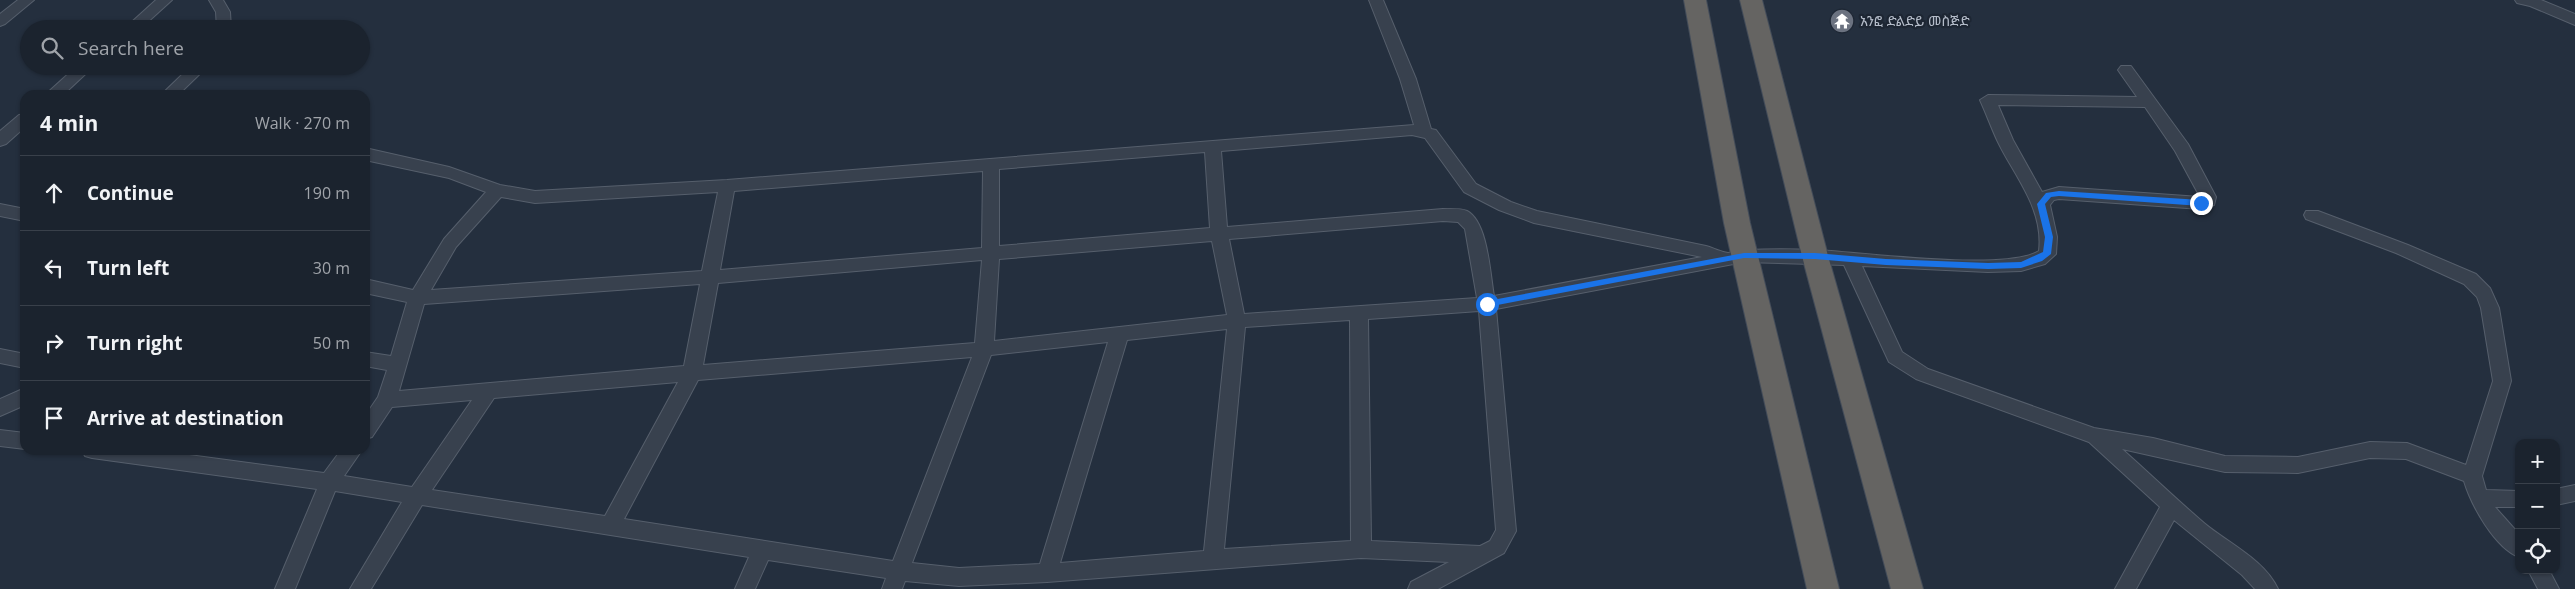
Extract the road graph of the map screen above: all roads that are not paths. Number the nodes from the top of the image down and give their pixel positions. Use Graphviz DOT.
graph roads {
  1 [pos="27,0"];
  2 [pos="165,0"];
  3 [pos="216,0"];
  4 [pos="1376,0"];
  5 [pos="1751,0"];
  6 [pos="2522,0"];
  7 [pos="1695,4"];
  8 [pos="142,20"];
  9 [pos="223,20"];
  10 [pos="2575,20"];
  11 [pos="0,21"];
  12 [pos="2126,70"];
  13 [pos="76,75"];
  14 [pos="191,75"];
  15 [pos="59,90"];
  16 [pos="175,90"];
  17 [pos="2151,102"];
  18 [pos="20,123"];
  19 [pos="1424,132"];
  20 [pos="0,140"];
  21 [pos="1213,147"];
  22 [pos="370,155"];
  23 [pos="991,165"];
  24 [pos="727,186"];
  25 [pos="498,190"];
  26 [pos="2041,204"];
  27 [pos="0,210"];
  28 [pos="20,214"];
  29 [pos="2312,215"];
  30 [pos="1219,233"];
  31 [pos="991,252"];
  32 [pos="1815,256"];
  33 [pos="1734,257"];
  34 [pos="1850,259"];
  35 [pos="711,277"];
  36 [pos="370,287"];
  37 [pos="417,298"];
  38 [pos="1487,304"];
  39 [pos="1359,313"];
  40 [pos="1237,321"];
  41 [pos="1120,334"];
  42 [pos="984,349"];
  43 [pos="0,356"];
  44 [pos="20,360"];
  45 [pos="370,361"];
  46 [pos="399,365"];
  47 [pos="692,373"];
  48 [pos="489,390"];
  49 [pos="20,398"];
  50 [pos="387,400"];
  51 [pos="0,408"];
  52 [pos="370,424"];
  53 [pos="2094,436"];
  54 [pos="0,438"];
  55 [pos="20,440"];
  56 [pos="129,455"];
  57 [pos="348,455"];
  58 [pos="2472,476"];
  59 [pos="329,482"];
  60 [pos="2575,493"];
  61 [pos="417,496"];
  62 [pos="2560,496"];
  63 [pos="2479,498"];
  64 [pos="2515,499"];
  65 [pos="2171,506"];
  66 [pos="611,525"];
  67 [pos="2515,544"];
  68 [pos="763,549"];
  69 [pos="1361,549"];
  70 [pos="1482,555"];
  71 [pos="1213,559"];
  72 [pos="1047,574"];
  73 [pos="2540,574"];
  74 [pos="896,580"];
  75 [pos="284,589"];
  76 [pos="360,589"];
  77 [pos="745,589"];
  78 [pos="1418,589"];
  79 [pos="1823,589"];
  80 [pos="1907,589"];
  81 [pos="2125,589"];
  82 [pos="2268,589"];
  83 [pos="2549,589"];
  1 -- 11 [label="street"];
  2 -- 8 [label="street"];
  3 -- 9 [label="street"];
  4 -- 19 [label="street"];
  5 -- 32 [label="highway"];
  6 -- 10 [label="street"];
  7 -- 33 [label="highway"];
  12 -- 17 [label="street"];
  13 -- 15 [label="street"];
  14 -- 16 [label="street"];
  17 -- 26 [label="street"];
  17 -- 26 [label="street"];
  18 -- 20 [label="street"];
  19 -- 21 [label="street"];
  19 -- 33 [label="street"];
  21 -- 23 [label="street"];
  21 -- 30 [label="street"];
  22 -- 25 [label="street"];
  23 -- 24 [label="street"];
  23 -- 31 [label="street"];
  24 -- 25 [label="street"];
  24 -- 35 [label="street"];
  25 -- 37 [label="street"];
  26 -- 34 [label="street"];
  27 -- 28 [label="street"];
  29 -- 58 [label="street"];
  30 -- 31 [label="street"];
  30 -- 38 [label="street"];
  30 -- 40 [label="street"];
  31 -- 35 [label="street"];
  31 -- 42 [label="street"];
  32 -- 33 [label="street"];
  32 -- 34 [label="street"];
  32 -- 80 [label="highway"];
  33 -- 38 [label="street"];
  33 -- 79 [label="highway"];
  34 -- 53 [label="street"];
  35 -- 37 [label="street"];
  35 -- 47 [label="street"];
  36 -- 37 [label="street"];
  37 -- 46 [label="street"];
  38 -- 39 [label="street"];
  38 -- 70 [label="street"];
  39 -- 40 [label="street"];
  39 -- 69 [label="street"];
  40 -- 41 [label="street"];
  40 -- 71 [label="street"];
  41 -- 42 [label="street"];
  41 -- 72 [label="street"];
  42 -- 47 [label="street"];
  42 -- 74 [label="street"];
  43 -- 44 [label="street"];
  45 -- 46 [label="street"];
  46 -- 50 [label="street"];
  47 -- 48 [label="street"];
  47 -- 66 [label="street"];
  48 -- 50 [label="street"];
  48 -- 61 [label="street"];
  49 -- 51 [label="street"];
  50 -- 52 [label="street"];
  53 -- 58 [label="street"];
  53 -- 65 [label="street"];
  54 -- 55 [label="street"];
  56 -- 59 [label="street"];
  57 -- 59 [label="street"];
  58 -- 63 [label="street"];
  59 -- 61 [label="street"];
  59 -- 75 [label="street"];
  60 -- 62 [label="street"];
  61 -- 66 [label="street"];
  61 -- 76 [label="street"];
  63 -- 64 [label="street"];
  63 -- 67 [label="street"];
  65 -- 81 [label="street"];
  65 -- 82 [label="street"];
  66 -- 68 [label="street"];
  68 -- 74 [label="street"];
  68 -- 77 [label="street"];
  69 -- 70 [label="street"];
  69 -- 71 [label="street"];
  70 -- 78 [label="street"];
  71 -- 72 [label="street"];
  72 -- 74 [label="street"];
  73 -- 83 [label="street"];
}
